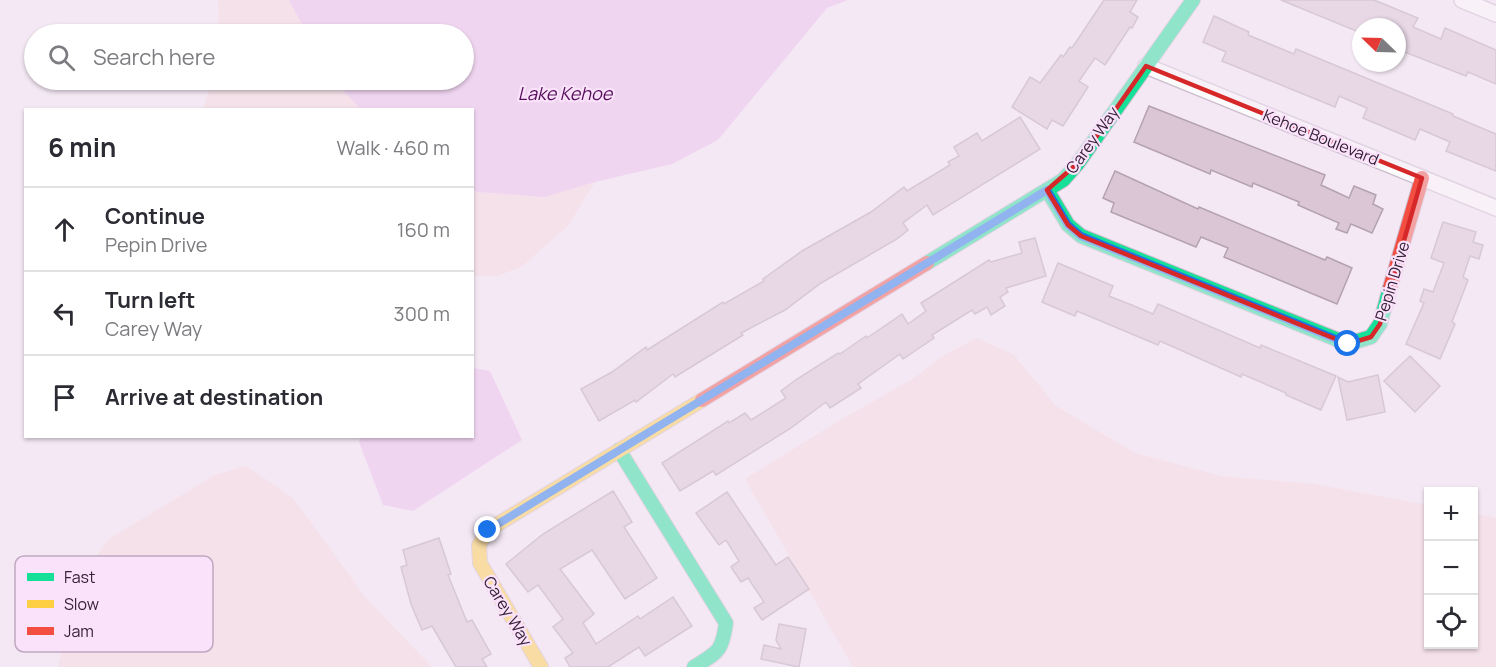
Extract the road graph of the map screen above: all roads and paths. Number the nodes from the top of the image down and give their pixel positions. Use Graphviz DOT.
graph roads {
  1 [pos="1193,0"];
  2 [pos="1462,0"];
  3 [pos="1496,14"];
  4 [pos="1146,66"];
  5 [pos="1422,178"];
  6 [pos="1047,190"];
  7 [pos="1496,208"];
  8 [pos="619,450"];
  9 [pos="541,667"];
  10 [pos="694,667"];
  1 -- 4 [label="street, Carey Way"];
  2 -- 3 [label="street"];
  4 -- 5 [label="street, Kehoe Boulevard"];
  4 -- 6 [label="street, Carey Way"];
  5 -- 6 [label="street, Pepin Drive"];
  5 -- 7 [label="street, Kehoe Boulevard"];
  6 -- 8 [label="street, Carey Way"];
  8 -- 9 [label="street, Carey Way"];
  8 -- 10 [label="street"];
}
